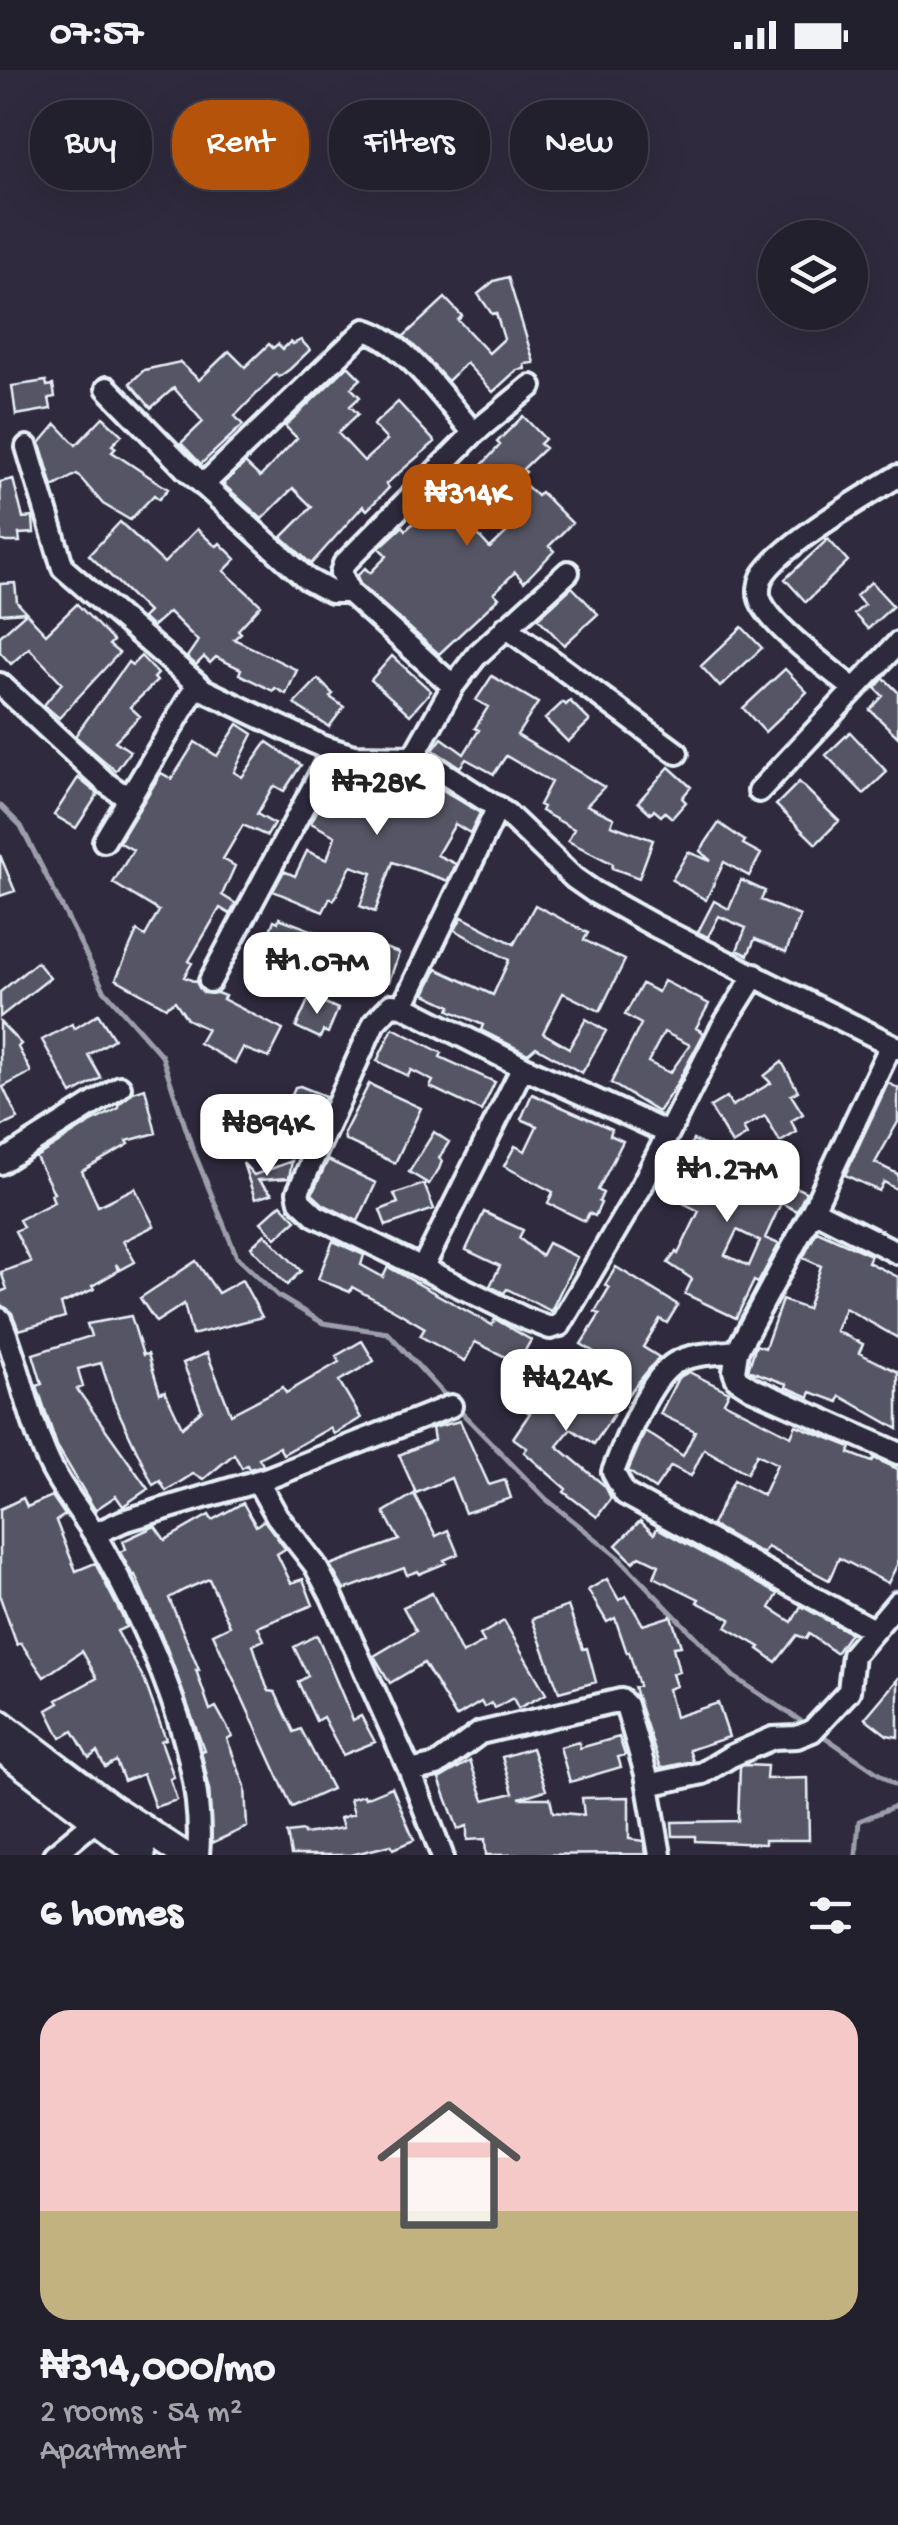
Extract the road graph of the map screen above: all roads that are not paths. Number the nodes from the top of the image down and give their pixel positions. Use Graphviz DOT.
graph roads {
  1 [pos="531,386"];
  2 [pos="107,388"];
  3 [pos="474,433"];
  4 [pos="27,447"];
  5 [pos="898,476"];
  6 [pos="204,485"];
  7 [pos="568,572"];
  8 [pos="349,592"];
  9 [pos="506,627"];
  10 [pos="898,643"];
  11 [pos="0,684"];
  12 [pos="196,685"];
  13 [pos="453,686"];
  14 [pos="854,689"];
  15 [pos="333,750"];
  16 [pos="678,753"];
  17 [pos="412,757"];
  18 [pos="759,791"];
  19 [pos="131,795"];
  20 [pos="498,807"];
  21 [pos="104,841"];
  22 [pos="754,974"];
  23 [pos="210,981"];
  24 [pos="404,1006"];
  25 [pos="895,1047"];
  26 [pos="524,1067"];
  27 [pos="120,1087"];
  28 [pos="668,1133"];
  29 [pos="0,1163"];
  30 [pos="813,1210"];
  31 [pos="898,1252"];
  32 [pos="423,1267"];
  33 [pos="0,1319"];
  34 [pos="737,1352"];
  35 [pos="452,1406"];
  36 [pos="898,1453"];
  37 [pos="258,1482"];
  38 [pos="94,1534"];
  39 [pos="898,1602"];
  40 [pos="873,1630"];
  41 [pos="0,1723"];
  42 [pos="0,1748"];
  43 [pos="410,1772"];
  44 [pos="648,1785"];
  45 [pos="95,1821"];
  46 [pos="54,1855"];
  47 [pos="142,1855"];
  48 [pos="184,1855"];
  49 [pos="198,1855"];
  50 [pos="442,1855"];
  51 [pos="660,1855"];
  1 -- 3 [label="street"];
  2 -- 6 [label="street"];
  3 -- 6 [label="street"];
  3 -- 8 [label="street"];
  4 -- 12 [label="street"];
  5 -- 14 [label="street"];
  6 -- 8 [label="street"];
  7 -- 9 [label="street"];
  8 -- 13 [label="street"];
  9 -- 13 [label="street"];
  9 -- 16 [label="street"];
  10 -- 14 [label="street"];
  11 -- 19 [label="street"];
  12 -- 15 [label="street"];
  12 -- 19 [label="street"];
  13 -- 17 [label="street"];
  14 -- 18 [label="street"];
  15 -- 17 [label="street"];
  15 -- 23 [label="street"];
  17 -- 20 [label="street"];
  19 -- 21 [label="street"];
  20 -- 22 [label="street"];
  20 -- 24 [label="street"];
  22 -- 25 [label="street"];
  22 -- 28 [label="street"];
  24 -- 26 [label="street"];
  24 -- 32 [label="street"];
  25 -- 30 [label="street"];
  26 -- 28 [label="street"];
  26 -- 32 [label="street"];
  27 -- 29 [label="street"];
  28 -- 32 [label="street"];
  30 -- 31 [label="street"];
  30 -- 34 [label="street"];
  33 -- 38 [label="street"];
  34 -- 36 [label="street"];
  34 -- 40 [label="street"];
  35 -- 37 [label="street"];
  37 -- 38 [label="street"];
  37 -- 43 [label="street"];
  38 -- 49 [label="street"];
  39 -- 40 [label="street"];
  40 -- 44 [label="street"];
  41 -- 48 [label="main road"];
  42 -- 45 [label="main road"];
  43 -- 44 [label="street"];
  43 -- 50 [label="street"];
  44 -- 51 [label="street"];
  45 -- 46 [label="street"];
  45 -- 47 [label="main road"];
}
